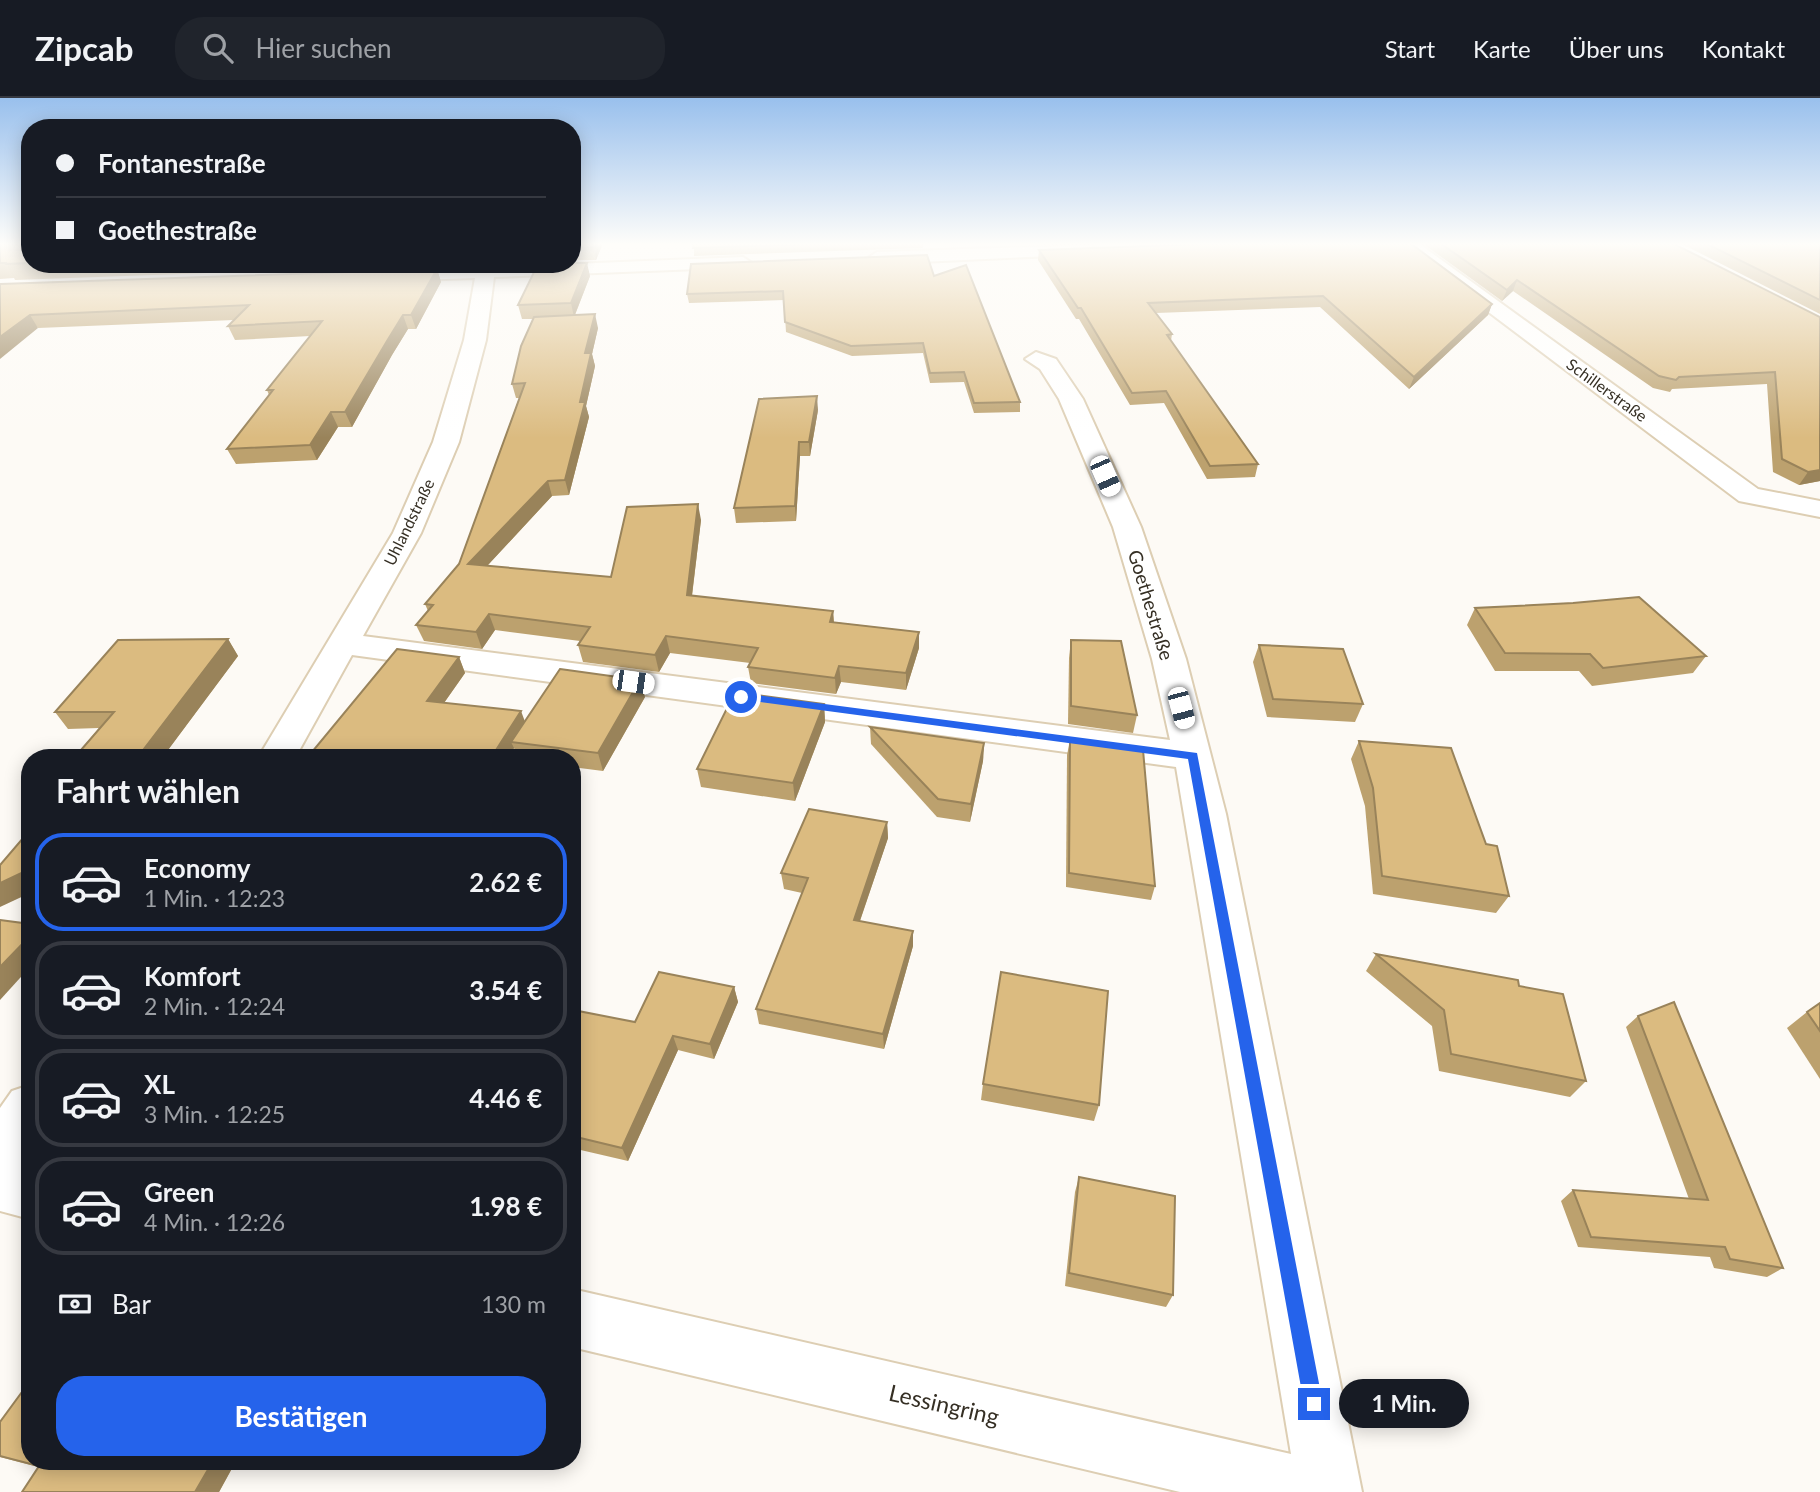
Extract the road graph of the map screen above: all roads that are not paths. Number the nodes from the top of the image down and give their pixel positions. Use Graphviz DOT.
graph roads {
  1 [pos="480,308"];
  2 [pos="1495,308"];
  3 [pos="1036,359"];
  4 [pos="1820,509"];
  5 [pos="344,644"];
  6 [pos="281,749"];
  7 [pos="1193,756"];
  8 [pos="21,1121"];
  9 [pos="0,1150"];
  10 [pos="0,1185"];
  11 [pos="21,1190"];
  12 [pos="581,1320"];
  13 [pos="1316,1492"];
  14 [pos="1330,1492"];
  1 -- 5 [label="street, Uhlandstraße"];
  2 -- 4 [label="street, Schillerstraße"];
  3 -- 7 [label="street, Goethestraße"];
  5 -- 6 [label="street, Uhlandstraße"];
  5 -- 7 [label="street"];
  7 -- 14 [label="street, Goethestraße"];
  8 -- 9 [label="street"];
  10 -- 11 [label="street"];
  12 -- 13 [label="street, Lessingring"];
}
